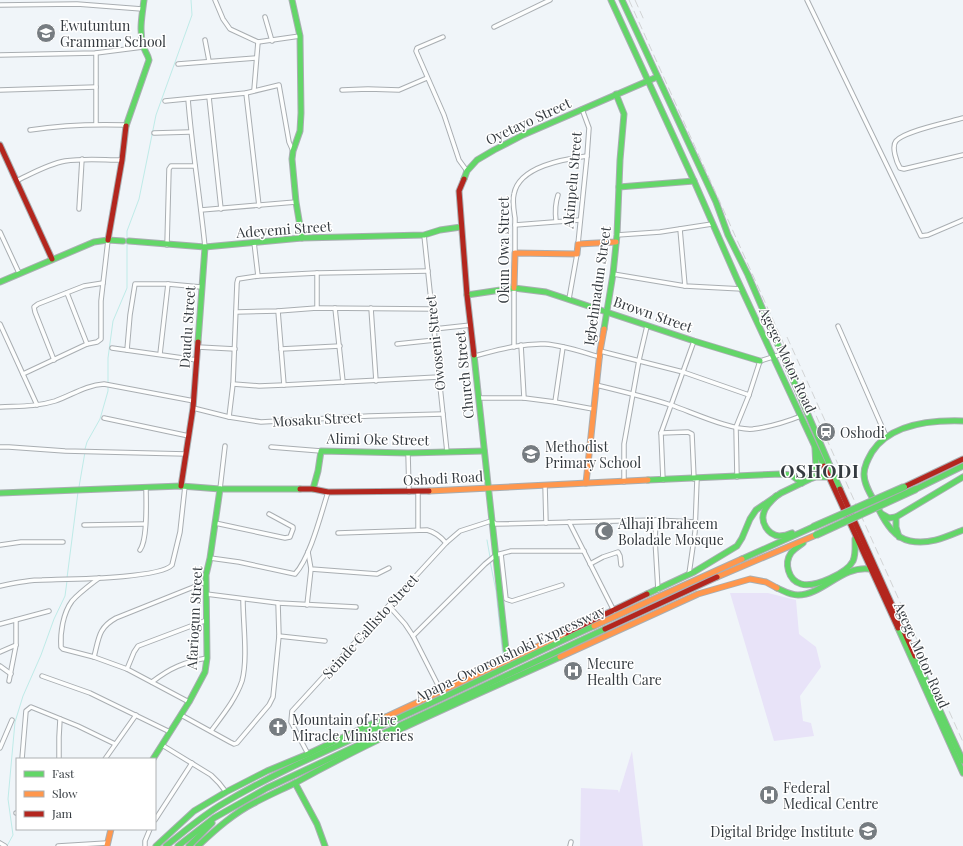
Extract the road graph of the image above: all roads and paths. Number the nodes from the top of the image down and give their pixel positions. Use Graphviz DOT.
graph roads {
  1 [pos="144,0"];
  2 [pos="215,0"];
  3 [pos="292,0"];
  4 [pos="550,0"];
  5 [pos="611,0"];
  6 [pos="622,0"];
  7 [pos="807,0"];
  8 [pos="77,2"];
  9 [pos="0,5"];
  10 [pos="142,9"];
  11 [pos="264,17"];
  12 [pos="494,27"];
  13 [pos="300,36"];
  14 [pos="443,37"];
  15 [pos="205,40"];
  16 [pos="272,41"];
  17 [pos="258,42"];
  18 [pos="143,47"];
  19 [pos="96,53"];
  20 [pos="0,55"];
  21 [pos="256,58"];
  22 [pos="209,61"];
  23 [pos="178,64"];
  24 [pos="657,77"];
  25 [pos="428,78"];
  26 [pos="648,81"];
  27 [pos="96,87"];
  28 [pos="0,90"];
  29 [pos="254,90"];
  30 [pos="342,90"];
  31 [pos="246,93"];
  32 [pos="616,94"];
  33 [pos="209,97"];
  34 [pos="188,99"];
  35 [pos="165,101"];
  36 [pos="582,109"];
  37 [pos="963,118"];
  38 [pos="96,124"];
  39 [pos="126,125"];
  40 [pos="30,130"];
  41 [pos="190,132"];
  42 [pos="154,133"];
  43 [pos="0,145"];
  44 [pos="293,151"];
  45 [pos="963,154"];
  46 [pos="587,156"];
  47 [pos="82,159"];
  48 [pos="122,160"];
  49 [pos="195,166"];
  50 [pos="466,171"];
  51 [pos="16,181"];
  52 [pos="694,181"];
  53 [pos="619,187"];
  54 [pos="558,195"];
  55 [pos="296,202"];
  56 [pos="259,206"];
  57 [pos="79,209"];
  58 [pos="221,209"];
  59 [pos="201,210"];
  60 [pos="580,220"];
  61 [pos="963,220"];
  62 [pos="556,221"];
  63 [pos="712,224"];
  64 [pos="515,225"];
  65 [pos="461,227"];
  66 [pos="680,229"];
  67 [pos="0,232"];
  68 [pos="424,235"];
  69 [pos="617,235"];
  70 [pos="302,238"];
  71 [pos="108,240"];
  72 [pos="254,242"];
  73 [pos="616,242"];
  74 [pos="578,244"];
  75 [pos="168,245"];
  76 [pos="205,247"];
  77 [pos="514,253"];
  78 [pos="577,254"];
  79 [pos="52,259"];
  80 [pos="428,271"];
  81 [pos="20,273"];
  82 [pos="317,273"];
  83 [pos="613,274"];
  84 [pos="258,276"];
  85 [pos="0,282"];
  86 [pos="103,283"];
  87 [pos="168,284"];
  88 [pos="685,286"];
  89 [pos="201,287"];
  90 [pos="514,288"];
  91 [pos="742,289"];
  92 [pos="66,293"];
  93 [pos="467,295"];
  94 [pos="569,299"];
  95 [pos="317,308"];
  96 [pos="335,308"];
  97 [pos="371,308"];
  98 [pos="431,309"];
  99 [pos="278,311"];
  100 [pos="606,311"];
  101 [pos="236,312"];
  102 [pos="0,324"];
  103 [pos="470,325"];
  104 [pos="647,326"];
  105 [pos="838,326"];
  106 [pos="434,330"];
  107 [pos="435,340"];
  108 [pos="694,341"];
  109 [pos="87,344"];
  110 [pos="397,344"];
  111 [pos="521,345"];
  112 [pos="340,346"];
  113 [pos="514,346"];
  114 [pos="198,347"];
  115 [pos="562,347"];
  116 [pos="112,348"];
  117 [pos="235,349"];
  118 [pos="281,349"];
  119 [pos="127,350"];
  120 [pos="160,354"];
  121 [pos="600,354"];
  122 [pos="782,354"];
  123 [pos="474,356"];
  124 [pos="773,356"];
  125 [pos="54,360"];
  126 [pos="197,360"];
  127 [pos="639,360"];
  128 [pos="760,361"];
  129 [pos="683,372"];
  130 [pos="23,374"];
  131 [pos="439,378"];
  132 [pos="376,381"];
  133 [pos="343,382"];
  134 [pos="233,384"];
  135 [pos="284,385"];
  136 [pos="596,385"];
  137 [pos="634,394"];
  138 [pos="749,395"];
  139 [pos="479,398"];
  140 [pos="524,398"];
  141 [pos="194,402"];
  142 [pos="555,402"];
  143 [pos="37,405"];
  144 [pos="671,405"];
  145 [pos="0,406"];
  146 [pos="193,408"];
  147 [pos="593,409"];
  148 [pos="443,414"];
  149 [pos="801,416"];
  150 [pos="229,417"];
  151 [pos="104,418"];
  152 [pos="963,421"];
  153 [pos="736,428"];
  154 [pos="661,433"];
  155 [pos="189,436"];
  156 [pos="886,436"];
  157 [pos="225,446"];
  158 [pos="815,446"];
  159 [pos="0,447"];
  160 [pos="272,447"];
  161 [pos="321,451"];
  162 [pos="484,451"];
  163 [pos="447,452"];
  164 [pos="408,453"];
  165 [pos="186,454"];
  166 [pos="963,459"];
  167 [pos="963,466"];
  168 [pos="737,477"];
  169 [pos="829,477"];
  170 [pos="963,477"];
  171 [pos="695,479"];
  172 [pos="663,480"];
  173 [pos="808,480"];
  174 [pos="624,482"];
  175 [pos="586,483"];
  176 [pos="802,483"];
  177 [pos="545,485"];
  178 [pos="183,486"];
  179 [pos="146,487"];
  180 [pos="488,488"];
  181 [pos="220,489"];
  182 [pos="312,489"];
  183 [pos="328,492"];
  184 [pos="409,492"];
  185 [pos="418,492"];
  186 [pos="0,493"];
  187 [pos="776,496"];
  188 [pos="879,512"];
  189 [pos="270,514"];
  190 [pos="896,517"];
  191 [pos="656,520"];
  192 [pos="491,521"];
  193 [pos="569,522"];
  194 [pos="695,522"];
  195 [pos="215,523"];
  196 [pos="546,523"];
  197 [pos="145,524"];
  198 [pos="84,525"];
  199 [pos="813,527"];
  200 [pos="418,530"];
  201 [pos="962,532"];
  202 [pos="338,533"];
  203 [pos="816,535"];
  204 [pos="855,537"];
  205 [pos="899,538"];
  206 [pos="63,542"];
  207 [pos="446,543"];
  208 [pos="0,545"];
  209 [pos="140,550"];
  210 [pos="584,551"];
  211 [pos="308,552"];
  212 [pos="494,557"];
  213 [pos="210,558"];
  214 [pos="590,564"];
  215 [pos="621,565"];
  216 [pos="389,568"];
  217 [pos="311,569"];
  218 [pos="870,569"];
  219 [pos="689,574"];
  220 [pos="99,578"];
  221 [pos="206,582"];
  222 [pos="562,585"];
  223 [pos="0,586"];
  224 [pos="658,590"];
  225 [pos="206,594"];
  226 [pos="243,600"];
  227 [pos="278,603"];
  228 [pos="307,605"];
  229 [pos="388,606"];
  230 [pos="356,607"];
  231 [pos="49,611"];
  232 [pos="615,613"];
  233 [pos="16,620"];
  234 [pos="207,620"];
  235 [pos="0,624"];
  236 [pos="901,631"];
  237 [pos="279,636"];
  238 [pos="413,636"];
  239 [pos="325,641"];
  240 [pos="16,645"];
  241 [pos="0,652"];
  242 [pos="94,656"];
  243 [pos="207,658"];
  244 [pos="509,659"];
  245 [pos="0,666"];
  246 [pos="127,669"];
  247 [pos="11,674"];
  248 [pos="42,676"];
  249 [pos="9,681"];
  250 [pos="152,682"];
  251 [pos="441,690"];
  252 [pos="189,702"];
  253 [pos="136,715"];
  254 [pos="181,715"];
  255 [pos="60,719"];
  256 [pos="12,720"];
  257 [pos="394,730"];
  258 [pos="211,731"];
  259 [pos="170,732"];
  260 [pos="115,744"];
  261 [pos="162,745"];
  262 [pos="0,748"];
  263 [pos="308,754"];
  264 [pos="22,758"];
  265 [pos="59,758"];
  266 [pos="106,758"];
  267 [pos="154,758"];
  268 [pos="963,761"];
  269 [pos="192,763"];
  270 [pos="963,773"];
  271 [pos="295,783"];
  272 [pos="226,792"];
  273 [pos="248,797"];
  274 [pos="156,818"];
  275 [pos="111,830"];
  276 [pos="150,830"];
  277 [pos="0,843"];
  278 [pos="107,845"];
  279 [pos="5,846"];
  280 [pos="58,846"];
  281 [pos="146,846"];
  282 [pos="156,846"];
  283 [pos="166,846"];
  284 [pos="178,846"];
  285 [pos="189,846"];
  286 [pos="198,846"];
  287 [pos="325,846"];
  1 -- 10 [label="main road"];
  2 -- 17 [label="street"];
  3 -- 13 [label="main road"];
  4 -- 12 [label="street"];
  5 -- 26 [label="main road, Agege Motor Road"];
  6 -- 24 [label="main road, Agege Motor Road"];
  7 -- 61 [label="street"];
  8 -- 9 [label="street"];
  8 -- 10 [label="street"];
  10 -- 18 [label="main road"];
  11 -- 16 [label="street"];
  13 -- 16 [label="street"];
  13 -- 44 [label="main road"];
  14 -- 25 [label="street"];
  15 -- 22 [label="street"];
  16 -- 17 [label="street"];
  17 -- 21 [label="street"];
  18 -- 19 [label="street"];
  18 -- 39 [label="main road"];
  19 -- 20 [label="street"];
  19 -- 27 [label="street"];
  21 -- 22 [label="street"];
  21 -- 29 [label="street"];
  22 -- 23 [label="street"];
  24 -- 26 [label="main road, Oyetayo Street"];
  24 -- 122 [label="main road, Agege Motor Road"];
  25 -- 30 [label="street"];
  25 -- 50 [label="street"];
  26 -- 32 [label="main road, Oyetayo Street"];
  26 -- 52 [label="main road, Agege Motor Road"];
  27 -- 28 [label="street"];
  27 -- 38 [label="street"];
  29 -- 31 [label="street"];
  29 -- 44 [label="street"];
  31 -- 33 [label="street"];
  31 -- 56 [label="street"];
  32 -- 36 [label="main road, Oyetayo Street"];
  32 -- 53 [label="main road, Igbehinadun Street"];
  33 -- 34 [label="street"];
  33 -- 58 [label="street"];
  34 -- 35 [label="street"];
  34 -- 41 [label="street"];
  36 -- 46 [label="street, Akinpelu Street"];
  36 -- 50 [label="main road, Oyetayo Street"];
  37 -- 45 [label="street"];
  38 -- 39 [label="street"];
  38 -- 40 [label="street"];
  39 -- 48 [label="main road"];
  41 -- 42 [label="street"];
  41 -- 49 [label="street"];
  43 -- 51 [label="main road"];
  44 -- 55 [label="main road"];
  46 -- 60 [label="street, Akinpelu Street"];
  46 -- 64 [label="street, Okun Owa Street"];
  47 -- 48 [label="street"];
  47 -- 51 [label="street"];
  47 -- 57 [label="street"];
  48 -- 71 [label="main road"];
  49 -- 59 [label="street"];
  49 -- 75 [label="street"];
  50 -- 65 [label="main road, Oyetayo Street"];
  51 -- 79 [label="main road"];
  52 -- 53 [label="main road"];
  52 -- 63 [label="main road, Agege Motor Road"];
  53 -- 69 [label="main road, Igbehinadun Street"];
  54 -- 62 [label="street"];
  55 -- 56 [label="street"];
  55 -- 70 [label="main road"];
  56 -- 58 [label="street"];
  58 -- 59 [label="street"];
  59 -- 76 [label="street"];
  60 -- 62 [label="street"];
  60 -- 74 [label="street, Akinpelu Street"];
  62 -- 64 [label="street"];
  63 -- 66 [label="street"];
  63 -- 91 [label="main road, Agege Motor Road"];
  64 -- 77 [label="street, Okun Owa Street"];
  65 -- 68 [label="main road, Adeyemi Street"];
  65 -- 93 [label="main road, Church Street"];
  66 -- 69 [label="street"];
  66 -- 88 [label="street"];
  67 -- 81 [label="street"];
  68 -- 70 [label="main road, Adeyemi Street"];
  68 -- 80 [label="street, Owoseni Street"];
  69 -- 73 [label="main road, Igbehinadun Street"];
  70 -- 72 [label="main road, Adeyemi Street"];
  71 -- 75 [label="main road, Adeyemi Street"];
  71 -- 79 [label="main road, Adeyemi Street"];
  71 -- 86 [label="street"];
  72 -- 76 [label="main road, Adeyemi Street"];
  72 -- 84 [label="street"];
  73 -- 74 [label="main road"];
  73 -- 83 [label="main road, Igbehinadun Street"];
  74 -- 78 [label="main road, Akinpelu Street"];
  75 -- 76 [label="main road, Adeyemi Street"];
  76 -- 89 [label="main road, Daudu Street"];
  77 -- 78 [label="main road"];
  77 -- 90 [label="main road, Okun Owa Street"];
  78 -- 94 [label="street"];
  79 -- 81 [label="main road, Adeyemi Street"];
  80 -- 82 [label="street"];
  80 -- 98 [label="street, Owoseni Street"];
  81 -- 85 [label="main road, Adeyemi Street"];
  82 -- 84 [label="street"];
  82 -- 95 [label="street"];
  83 -- 88 [label="street"];
  83 -- 100 [label="main road, Igbehinadun Street"];
  84 -- 101 [label="street"];
  86 -- 92 [label="street"];
  86 -- 109 [label="street"];
  87 -- 89 [label="street"];
  87 -- 119 [label="street"];
  87 -- 120 [label="street"];
  88 -- 91 [label="street"];
  89 -- 114 [label="main road, Daudu Street"];
  90 -- 93 [label="main road, Brown Street"];
  90 -- 94 [label="main road, Brown Street"];
  90 -- 113 [label="street, Okun Owa Street"];
  91 -- 124 [label="main road, Agege Motor Road"];
  92 -- 109 [label="street"];
  92 -- 125 [label="street"];
  93 -- 103 [label="main road, Church Street"];
  94 -- 100 [label="main road, Brown Street"];
  95 -- 96 [label="street"];
  95 -- 99 [label="street"];
  96 -- 97 [label="street"];
  96 -- 112 [label="street"];
  97 -- 98 [label="street"];
  97 -- 132 [label="street"];
  98 -- 106 [label="street, Owoseni Street"];
  99 -- 101 [label="street"];
  99 -- 118 [label="street"];
  100 -- 104 [label="main road, Brown Street"];
  100 -- 121 [label="main road, Igbehinadun Street"];
  101 -- 117 [label="street"];
  102 -- 130 [label="street"];
  103 -- 106 [label="street"];
  103 -- 123 [label="main road, Church Street"];
  104 -- 108 [label="main road, Brown Street"];
  104 -- 127 [label="street"];
  105 -- 156 [label="street"];
  106 -- 107 [label="street, Owoseni Street"];
  107 -- 110 [label="street"];
  107 -- 131 [label="street, Owoseni Street"];
  108 -- 128 [label="main road, Brown Street"];
  108 -- 129 [label="street"];
  109 -- 125 [label="street"];
  111 -- 113 [label="street"];
  111 -- 115 [label="street"];
  111 -- 140 [label="street"];
  112 -- 118 [label="street"];
  112 -- 133 [label="street"];
  113 -- 123 [label="street"];
  114 -- 117 [label="street"];
  114 -- 126 [label="main road, Daudu Street"];
  115 -- 121 [label="street"];
  115 -- 142 [label="street"];
  116 -- 119 [label="street"];
  117 -- 134 [label="street"];
  118 -- 135 [label="street"];
  119 -- 120 [label="street"];
  120 -- 126 [label="street"];
  121 -- 127 [label="street"];
  121 -- 136 [label="main road, Igbehinadun Street"];
  122 -- 124 [label="street"];
  122 -- 236 [label="main road, Agege Motor Road"];
  123 -- 139 [label="main road, Church Street"];
  124 -- 128 [label="street"];
  124 -- 149 [label="main road, Agege Motor Road"];
  125 -- 130 [label="street"];
  126 -- 141 [label="main road, Daudu Street"];
  127 -- 129 [label="street"];
  127 -- 137 [label="street"];
  128 -- 138 [label="street"];
  129 -- 138 [label="street"];
  129 -- 144 [label="street"];
  130 -- 143 [label="street"];
  131 -- 132 [label="street"];
  131 -- 148 [label="street, Owoseni Street"];
  132 -- 133 [label="street"];
  133 -- 135 [label="street"];
  134 -- 135 [label="street"];
  134 -- 150 [label="street"];
  136 -- 137 [label="street"];
  136 -- 147 [label="main road, Igbehinadun Street"];
  137 -- 144 [label="street"];
  137 -- 174 [label="street"];
  138 -- 153 [label="street"];
  139 -- 140 [label="street"];
  139 -- 162 [label="main road, Church Street"];
  140 -- 142 [label="street"];
  141 -- 143 [label="street"];
  141 -- 146 [label="main road, Daudu Street"];
  142 -- 147 [label="street"];
  143 -- 145 [label="street"];
  144 -- 153 [label="street"];
  144 -- 154 [label="street"];
  146 -- 150 [label="street, Mosaku Street"];
  146 -- 155 [label="main road, Daudu Street"];
  147 -- 175 [label="main road, Igbehinadun Street"];
  148 -- 150 [label="street, Mosaku Street"];
  148 -- 163 [label="street, Owoseni Street"];
  149 -- 153 [label="street"];
  149 -- 158 [label="main road, Agege Motor Road"];
  151 -- 155 [label="street"];
  152 -- 156 [label="main road"];
  153 -- 168 [label="street"];
  154 -- 171 [label="street"];
  154 -- 172 [label="street"];
  155 -- 165 [label="main road, Daudu Street"];
  156 -- 188 [label="main road"];
  157 -- 181 [label="street"];
  158 -- 169 [label="main road, Agege Motor Road"];
  158 -- 173 [label="main road"];
  159 -- 165 [label="street"];
  160 -- 161 [label="street, Alimi Oke Street"];
  161 -- 164 [label="main road, Alimi Oke Street"];
  161 -- 182 [label="main road"];
  162 -- 163 [label="main road, Alimi Oke Street"];
  162 -- 180 [label="main road, Church Street"];
  163 -- 164 [label="main road, Alimi Oke Street"];
  164 -- 184 [label="street"];
  165 -- 178 [label="main road, Daudu Street"];
  166 -- 199 [label="main road, Apapa-Oworonshoki Expressway, bridge"];
  167 -- 203 [label="main road, Apapa-Oworonshoki Expressway, bridge"];
  168 -- 171 [label="main road, Oshodi Road"];
  168 -- 176 [label="main road, Oshodi Road"];
  169 -- 173 [label="main road, Apapa-Oworonshoki Expressway"];
  169 -- 204 [label="main road, Agege Motor Road"];
  170 -- 190 [label="main road"];
  171 -- 172 [label="main road, Oshodi Road"];
  171 -- 194 [label="street"];
  172 -- 174 [label="main road, Oshodi Road"];
  173 -- 176 [label="main road, Apapa-Oworonshoki Expressway"];
  174 -- 175 [label="main road, Oshodi Road"];
  175 -- 177 [label="main road, Oshodi Road"];
  176 -- 187 [label="main road, Apapa-Oworonshoki Expressway"];
  177 -- 180 [label="main road, Oshodi Road"];
  177 -- 196 [label="street"];
  178 -- 179 [label="main road, Oshodi Road"];
  178 -- 181 [label="main road, Oshodi Road"];
  178 -- 220 [label="street"];
  179 -- 186 [label="main road, Oshodi Road"];
  179 -- 197 [label="street"];
  180 -- 185 [label="main road, Oshodi Road"];
  180 -- 192 [label="main road, Church Street"];
  181 -- 182 [label="main road, Oshodi Road"];
  181 -- 195 [label="main road, Afariogun Street"];
  182 -- 183 [label="main road, Oshodi Road"];
  183 -- 184 [label="main road, Oshodi Road"];
  183 -- 211 [label="street"];
  184 -- 185 [label="main road, Oshodi Road"];
  185 -- 200 [label="street"];
  187 -- 199 [label="main road"];
  187 -- 219 [label="main road, Apapa-Oworonshoki Expressway"];
  188 -- 190 [label="main road"];
  188 -- 205 [label="main road"];
  189 -- 195 [label="street"];
  190 -- 205 [label="main road"];
  191 -- 193 [label="street"];
  191 -- 194 [label="street"];
  191 -- 224 [label="street"];
  192 -- 196 [label="street"];
  192 -- 207 [label="street, Seinde Callisto Street"];
  192 -- 212 [label="main road, Church Street"];
  193 -- 196 [label="street"];
  193 -- 210 [label="street"];
  194 -- 219 [label="street"];
  195 -- 213 [label="main road, Afariogun Street"];
  197 -- 198 [label="street"];
  197 -- 209 [label="street"];
  199 -- 232 [label="main road, Apapa-Oworonshoki Expressway"];
  200 -- 202 [label="street"];
  200 -- 207 [label="street"];
  201 -- 205 [label="main road"];
  203 -- 204 [label="main road"];
  203 -- 257 [label="main road, Apapa-Oworonshoki Expressway"];
  204 -- 218 [label="main road, Agege Motor Road"];
  206 -- 208 [label="street"];
  207 -- 229 [label="street, Seinde Callisto Street"];
  210 -- 212 [label="street"];
  210 -- 214 [label="street"];
  211 -- 213 [label="street"];
  211 -- 217 [label="street"];
  212 -- 222 [label="street"];
  212 -- 238 [label="street"];
  212 -- 244 [label="main road, Church Street"];
  213 -- 221 [label="main road, Afariogun Street"];
  214 -- 215 [label="street"];
  214 -- 232 [label="street"];
  216 -- 217 [label="street"];
  217 -- 228 [label="street"];
  218 -- 236 [label="main road, Agege Motor Road"];
  218 -- 257 [label="main road, Apapa-Oworonshoki Expressway"];
  219 -- 224 [label="main road, Apapa-Oworonshoki Expressway"];
  220 -- 223 [label="street"];
  220 -- 242 [label="street"];
  221 -- 225 [label="main road, Afariogun Street"];
  221 -- 242 [label="street"];
  224 -- 232 [label="main road, Apapa-Oworonshoki Expressway"];
  225 -- 226 [label="street"];
  225 -- 234 [label="main road, Afariogun Street"];
  226 -- 227 [label="street"];
  226 -- 258 [label="street"];
  227 -- 228 [label="street"];
  227 -- 237 [label="street"];
  228 -- 230 [label="street"];
  229 -- 238 [label="street"];
  229 -- 263 [label="street, Seinde Callisto Street"];
  231 -- 233 [label="street"];
  232 -- 244 [label="main road, Apapa-Oworonshoki Expressway"];
  232 -- 283 [label="main road, Apapa-Oworonshoki Expressway"];
  233 -- 235 [label="street"];
  233 -- 240 [label="street"];
  234 -- 243 [label="main road, Afariogun Street"];
  234 -- 246 [label="street"];
  236 -- 268 [label="main road, Agege Motor Road"];
  236 -- 270 [label="main road, Agege Motor Road"];
  237 -- 239 [label="street"];
  237 -- 258 [label="street"];
  238 -- 251 [label="street"];
  240 -- 241 [label="street"];
  240 -- 247 [label="street"];
  242 -- 246 [label="street"];
  243 -- 250 [label="street"];
  243 -- 252 [label="main road, Afariogun Street"];
  244 -- 251 [label="main road, Apapa-Oworonshoki Expressway"];
  245 -- 247 [label="street"];
  246 -- 250 [label="street"];
  247 -- 249 [label="street"];
  248 -- 253 [label="street"];
  250 -- 252 [label="street"];
  251 -- 263 [label="main road, Apapa-Oworonshoki Expressway"];
  252 -- 254 [label="main road, Afariogun Street"];
  253 -- 259 [label="street"];
  253 -- 260 [label="street"];
  254 -- 258 [label="street"];
  254 -- 259 [label="main road, Afariogun Street"];
  255 -- 260 [label="street"];
  255 -- 264 [label="street"];
  255 -- 265 [label="street"];
  256 -- 262 [label="street"];
  257 -- 271 [label="main road, Apapa-Oworonshoki Expressway"];
  257 -- 273 [label="main road, Apapa-Oworonshoki Expressway"];
  259 -- 261 [label="main road, Afariogun Street"];
  260 -- 266 [label="street"];
  261 -- 267 [label="main road, Afariogun Street"];
  261 -- 269 [label="street"];
  263 -- 272 [label="main road, Apapa-Oworonshoki Expressway"];
  269 -- 272 [label="street"];
  269 -- 274 [label="street"];
  271 -- 286 [label="main road, Apapa-Oworonshoki Expressway"];
  271 -- 287 [label="main road"];
  272 -- 282 [label="main road, Apapa-Oworonshoki Expressway"];
  273 -- 284 [label="main road, Apapa-Oworonshoki Expressway"];
  273 -- 285 [label="main road"];
  275 -- 278 [label="main road"];
  276 -- 281 [label="street"];
  277 -- 279 [label="street"];
  278 -- 280 [label="street"];
}
